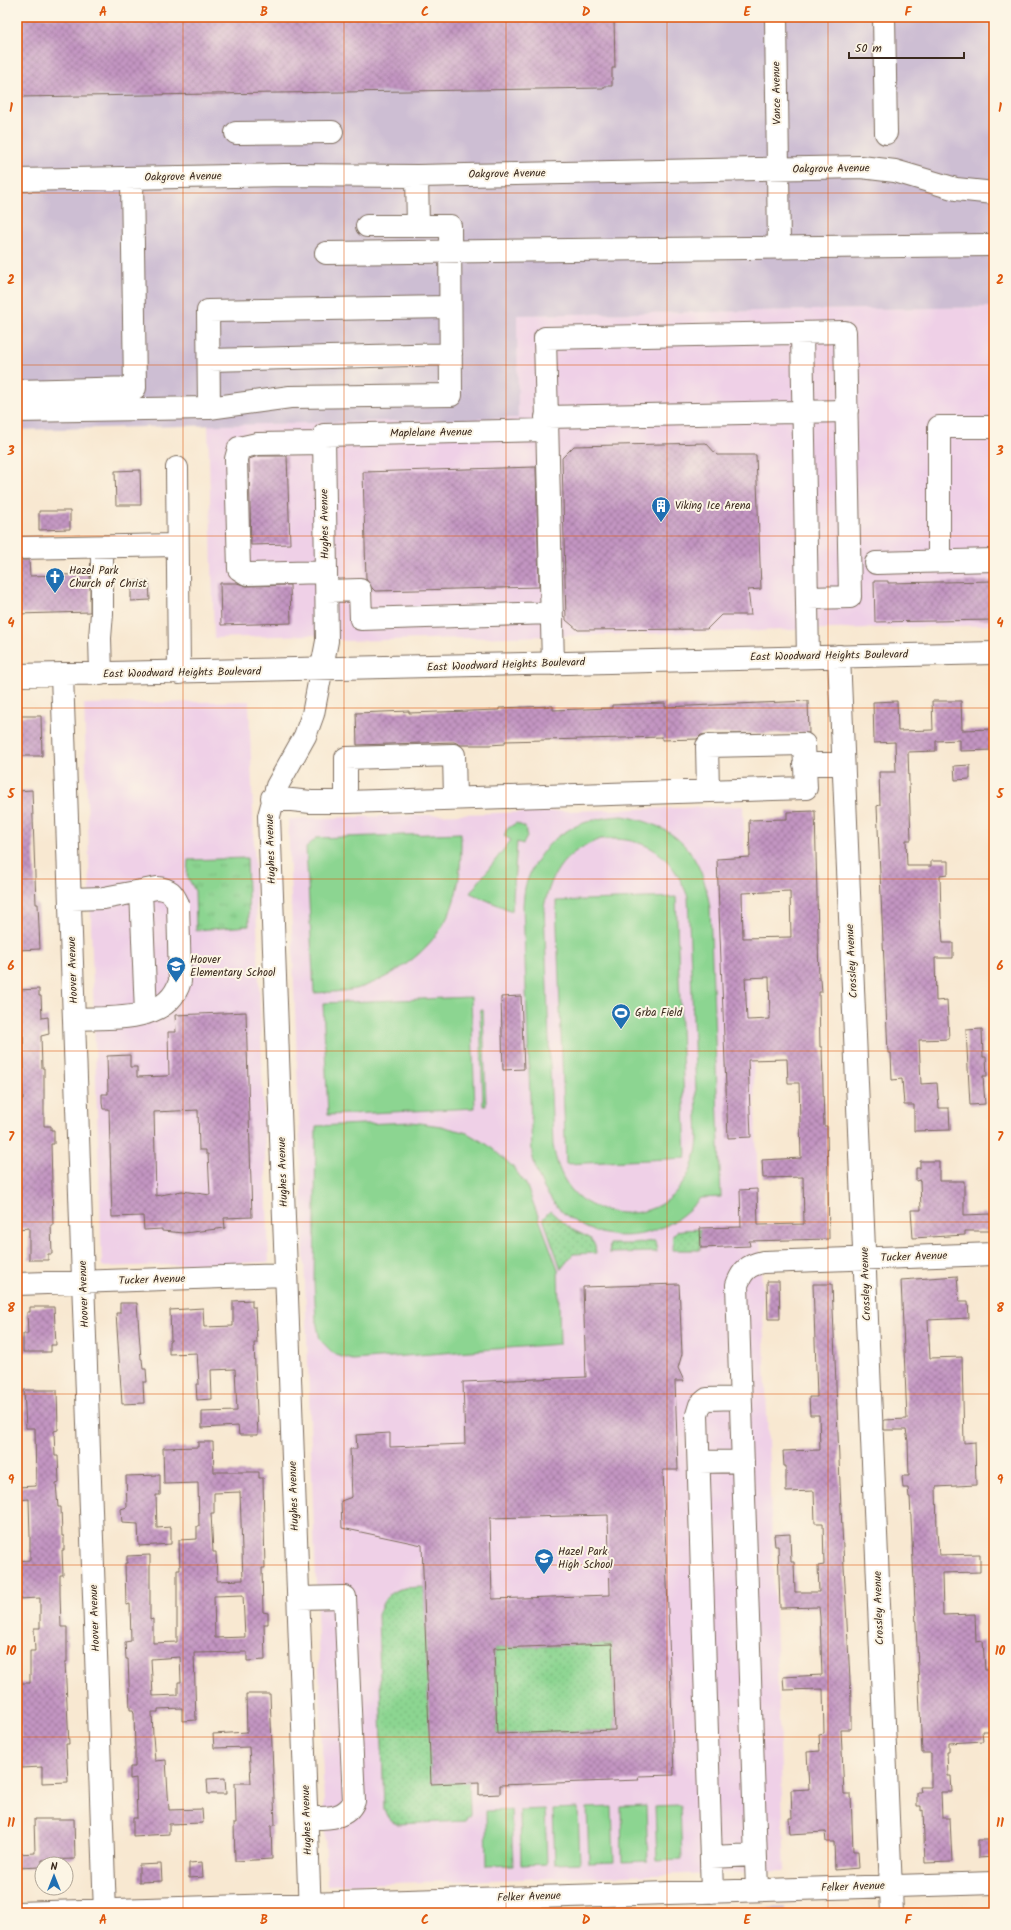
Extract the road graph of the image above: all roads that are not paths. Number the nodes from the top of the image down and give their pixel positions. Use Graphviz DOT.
graph roads {
  1 [pos="776,17"];
  2 [pos="884,17"];
  3 [pos="332,132"];
  4 [pos="236,133"];
  5 [pos="886,133"];
  6 [pos="779,169"];
  7 [pos="417,176"];
  8 [pos="132,178"];
  9 [pos="17,180"];
  10 [pos="994,193"];
  11 [pos="367,226"];
  12 [pos="418,226"];
  13 [pos="988,245"];
  14 [pos="779,248"];
  15 [pos="326,253"];
  16 [pos="450,253"];
  17 [pos="450,307"];
  18 [pos="802,333"];
  19 [pos="451,354"];
  20 [pos="209,360"];
  21 [pos="17,391"];
  22 [pos="210,408"];
  23 [pos="17,411"];
  24 [pos="847,411"];
  25 [pos="803,412"];
  26 [pos="546,424"];
  27 [pos="994,427"];
  28 [pos="324,443"];
  29 [pos="177,468"];
  30 [pos="177,545"];
  31 [pos="102,546"];
  32 [pos="17,548"];
  33 [pos="994,560"];
  34 [pos="939,561"];
  35 [pos="876,563"];
  36 [pos="327,582"];
  37 [pos="808,598"];
  38 [pos="551,613"];
  39 [pos="994,653"];
  40 [pos="839,656"];
  41 [pos="808,657"];
  42 [pos="553,664"];
  43 [pos="320,670"];
  44 [pos="180,673"];
  45 [pos="101,674"];
  46 [pos="17,675"];
  47 [pos="62,675"];
  48 [pos="804,764"];
  49 [pos="843,764"];
  50 [pos="708,790"];
  51 [pos="272,798"];
  52 [pos="455,798"];
  53 [pos="346,802"];
  54 [pos="142,891"];
  55 [pos="70,899"];
  56 [pos="146,1013"];
  57 [pos="74,1019"];
  58 [pos="994,1254"];
  59 [pos="865,1258"];
  60 [pos="286,1275"];
  61 [pos="83,1282"];
  62 [pos="17,1284"];
  63 [pos="740,1398"];
  64 [pos="742,1460"];
  65 [pos="699,1462"];
  66 [pos="298,1598"];
  67 [pos="307,1818"];
  68 [pos="755,1855"];
  69 [pos="711,1857"];
  70 [pos="994,1883"];
  71 [pos="891,1886"];
  72 [pos="757,1890"];
  73 [pos="712,1892"];
  74 [pos="471,1906"];
  75 [pos="310,1908"];
  76 [pos="105,1912"];
  77 [pos="17,1913"];
  78 [pos="892,1913"];
  1 -- 6 [label="street, Vance Avenue"];
  2 -- 5 [label="street"];
  3 -- 4 [label="street"];
  6 -- 7 [label="street, Oakgrove Avenue"];
  6 -- 10 [label="street, Oakgrove Avenue"];
  6 -- 14 [label="street, Vance Avenue"];
  7 -- 8 [label="street, Oakgrove Avenue"];
  7 -- 12 [label="street"];
  8 -- 9 [label="street, Oakgrove Avenue"];
  8 -- 21 [label="street"];
  11 -- 12 [label="street"];
  12 -- 16 [label="street"];
  13 -- 14 [label="street"];
  14 -- 16 [label="street"];
  15 -- 16 [label="street"];
  16 -- 17 [label="street"];
  17 -- 19 [label="street"];
  17 -- 20 [label="street"];
  18 -- 24 [label="street"];
  18 -- 25 [label="street"];
  18 -- 26 [label="street"];
  19 -- 20 [label="street"];
  19 -- 22 [label="street"];
  20 -- 22 [label="street"];
  22 -- 23 [label="street"];
  24 -- 25 [label="street"];
  24 -- 37 [label="street"];
  25 -- 26 [label="street"];
  25 -- 37 [label="street"];
  26 -- 28 [label="street, Maplelane Avenue"];
  26 -- 38 [label="street"];
  27 -- 34 [label="street"];
  28 -- 36 [label="street, Hughes Avenue"];
  28 -- 36 [label="street"];
  29 -- 30 [label="street"];
  30 -- 31 [label="street"];
  30 -- 44 [label="street"];
  31 -- 32 [label="street"];
  31 -- 45 [label="street"];
  33 -- 34 [label="street"];
  34 -- 35 [label="street"];
  36 -- 38 [label="street"];
  36 -- 43 [label="street, Hughes Avenue"];
  37 -- 41 [label="street"];
  38 -- 42 [label="street"];
  39 -- 40 [label="street, East Woodward Heights Boulevard"];
  40 -- 41 [label="street, East Woodward Heights Boulevard"];
  40 -- 49 [label="street, Crossley Avenue"];
  41 -- 42 [label="street, East Woodward Heights Boulevard"];
  42 -- 43 [label="street, East Woodward Heights Boulevard"];
  43 -- 44 [label="street, East Woodward Heights Boulevard"];
  43 -- 51 [label="street, Hughes Avenue"];
  44 -- 45 [label="street, East Woodward Heights Boulevard"];
  45 -- 47 [label="street, East Woodward Heights Boulevard"];
  46 -- 47 [label="street, East Woodward Heights Boulevard"];
  47 -- 55 [label="street, Hoover Avenue"];
  48 -- 49 [label="street"];
  48 -- 50 [label="street"];
  48 -- 50 [label="street"];
  49 -- 59 [label="street, Crossley Avenue"];
  50 -- 52 [label="street"];
  51 -- 53 [label="street"];
  51 -- 60 [label="street, Hughes Avenue"];
  52 -- 53 [label="street"];
  52 -- 53 [label="street"];
  54 -- 55 [label="street"];
  54 -- 56 [label="street"];
  54 -- 56 [label="street"];
  55 -- 57 [label="street, Hoover Avenue"];
  56 -- 57 [label="street"];
  57 -- 61 [label="street, Hoover Avenue"];
  58 -- 59 [label="street, Tucker Avenue"];
  59 -- 63 [label="street, Tucker Avenue"];
  59 -- 71 [label="street, Crossley Avenue"];
  60 -- 61 [label="street, Tucker Avenue"];
  60 -- 66 [label="street, Hughes Avenue"];
  61 -- 62 [label="street, Tucker Avenue"];
  61 -- 76 [label="street, Hoover Avenue"];
  63 -- 64 [label="street"];
  63 -- 65 [label="street"];
  64 -- 65 [label="street"];
  64 -- 68 [label="street"];
  65 -- 69 [label="street"];
  66 -- 67 [label="street, Hughes Avenue"];
  66 -- 67 [label="street"];
  67 -- 75 [label="street, Hughes Avenue"];
  68 -- 69 [label="street"];
  68 -- 72 [label="street"];
  69 -- 73 [label="street"];
  70 -- 71 [label="street, Felker Avenue"];
  71 -- 72 [label="street, Felker Avenue"];
  71 -- 78 [label="street, Crossley Avenue"];
  72 -- 73 [label="street, Felker Avenue"];
  73 -- 74 [label="street, Felker Avenue"];
  74 -- 75 [label="street, Felker Avenue"];
  75 -- 76 [label="street, Felker Avenue"];
  76 -- 77 [label="street, Felker Avenue"];
}
